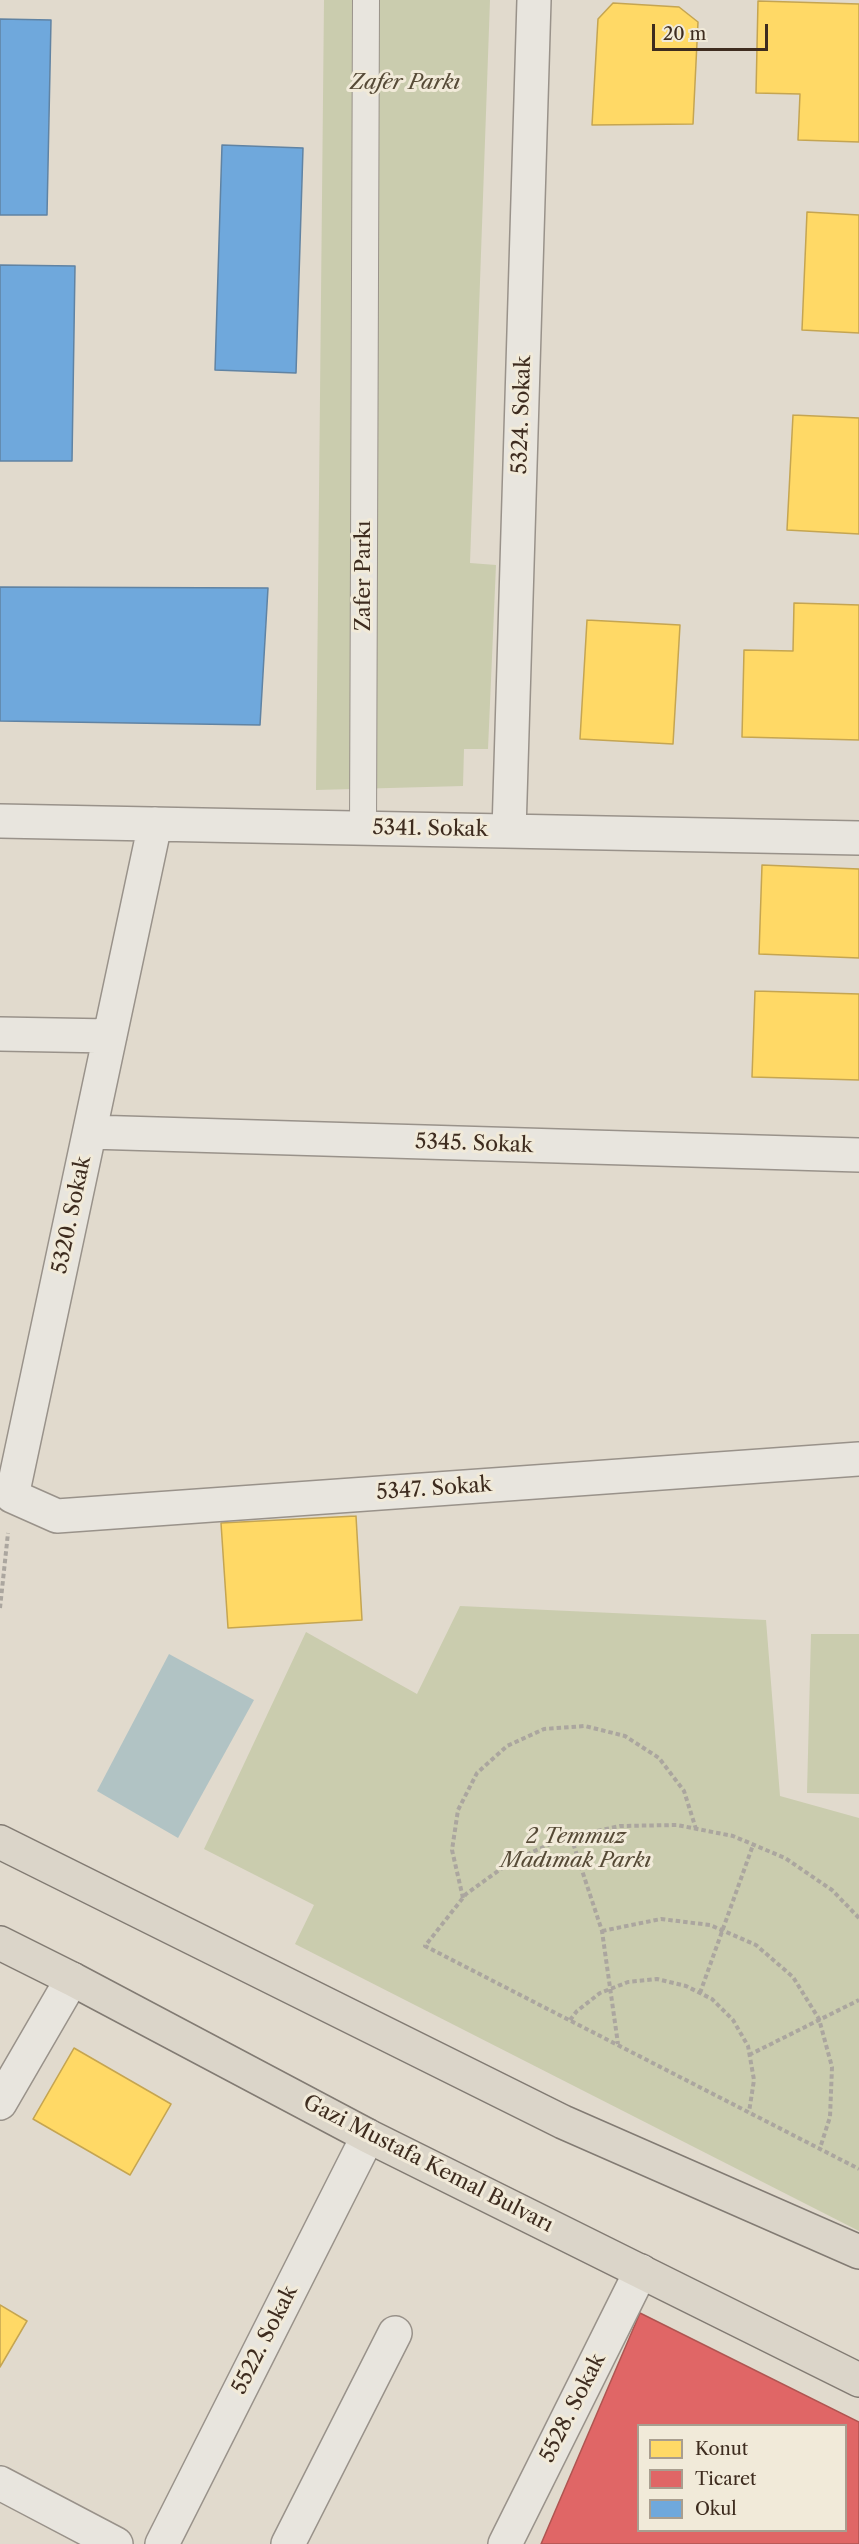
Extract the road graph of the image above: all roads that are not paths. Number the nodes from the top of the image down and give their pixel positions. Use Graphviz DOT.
graph roads {
  1 [pos="366,0"];
  2 [pos="534,0"];
  3 [pos="0,821"];
  4 [pos="155,824"];
  5 [pos="363,828"];
  6 [pos="509,831"];
  7 [pos="859,838"];
  8 [pos="0,1034"];
  9 [pos="110,1036"];
  10 [pos="90,1132"];
  11 [pos="859,1155"];
  12 [pos="859,1459"];
  13 [pos="12,1496"];
  14 [pos="0,1842"];
  15 [pos="0,1943"];
  16 [pos="72,1978"];
  17 [pos="0,2103"];
  18 [pos="368,2136"];
  19 [pos="859,2252"];
  20 [pos="641,2271"];
  21 [pos="395,2333"];
  22 [pos="859,2380"];
  23 [pos="0,2483"];
  24 [pos="116,2544"];
  25 [pos="162,2544"];
  26 [pos="288,2544"];
  27 [pos="505,2544"];
  1 -- 5 [label="street, Zafer Parkı"];
  2 -- 6 [label="street, 5324. Sokak"];
  3 -- 4 [label="street, 5341. Sokak"];
  4 -- 5 [label="street, 5341. Sokak"];
  4 -- 9 [label="street, 5320. Sokak"];
  5 -- 6 [label="street, 5341. Sokak"];
  6 -- 7 [label="street, 5341. Sokak"];
  8 -- 9 [label="street"];
  9 -- 10 [label="street, 5320. Sokak"];
  10 -- 11 [label="street, 5345. Sokak"];
  10 -- 13 [label="street, 5320. Sokak"];
  12 -- 13 [label="street, 5347. Sokak"];
  14 -- 19 [label="highway"];
  15 -- 16 [label="highway, Gazi Mustafa Kemal Bulvarı"];
  16 -- 17 [label="street"];
  16 -- 18 [label="highway, Gazi Mustafa Kemal Bulvarı"];
  18 -- 20 [label="highway, Gazi Mustafa Kemal Bulvarı"];
  18 -- 25 [label="street, 5522. Sokak"];
  20 -- 22 [label="highway, Gazi Mustafa Kemal Bulvarı"];
  20 -- 27 [label="street, 5528. Sokak"];
  21 -- 26 [label="street"];
  23 -- 24 [label="street"];
}
